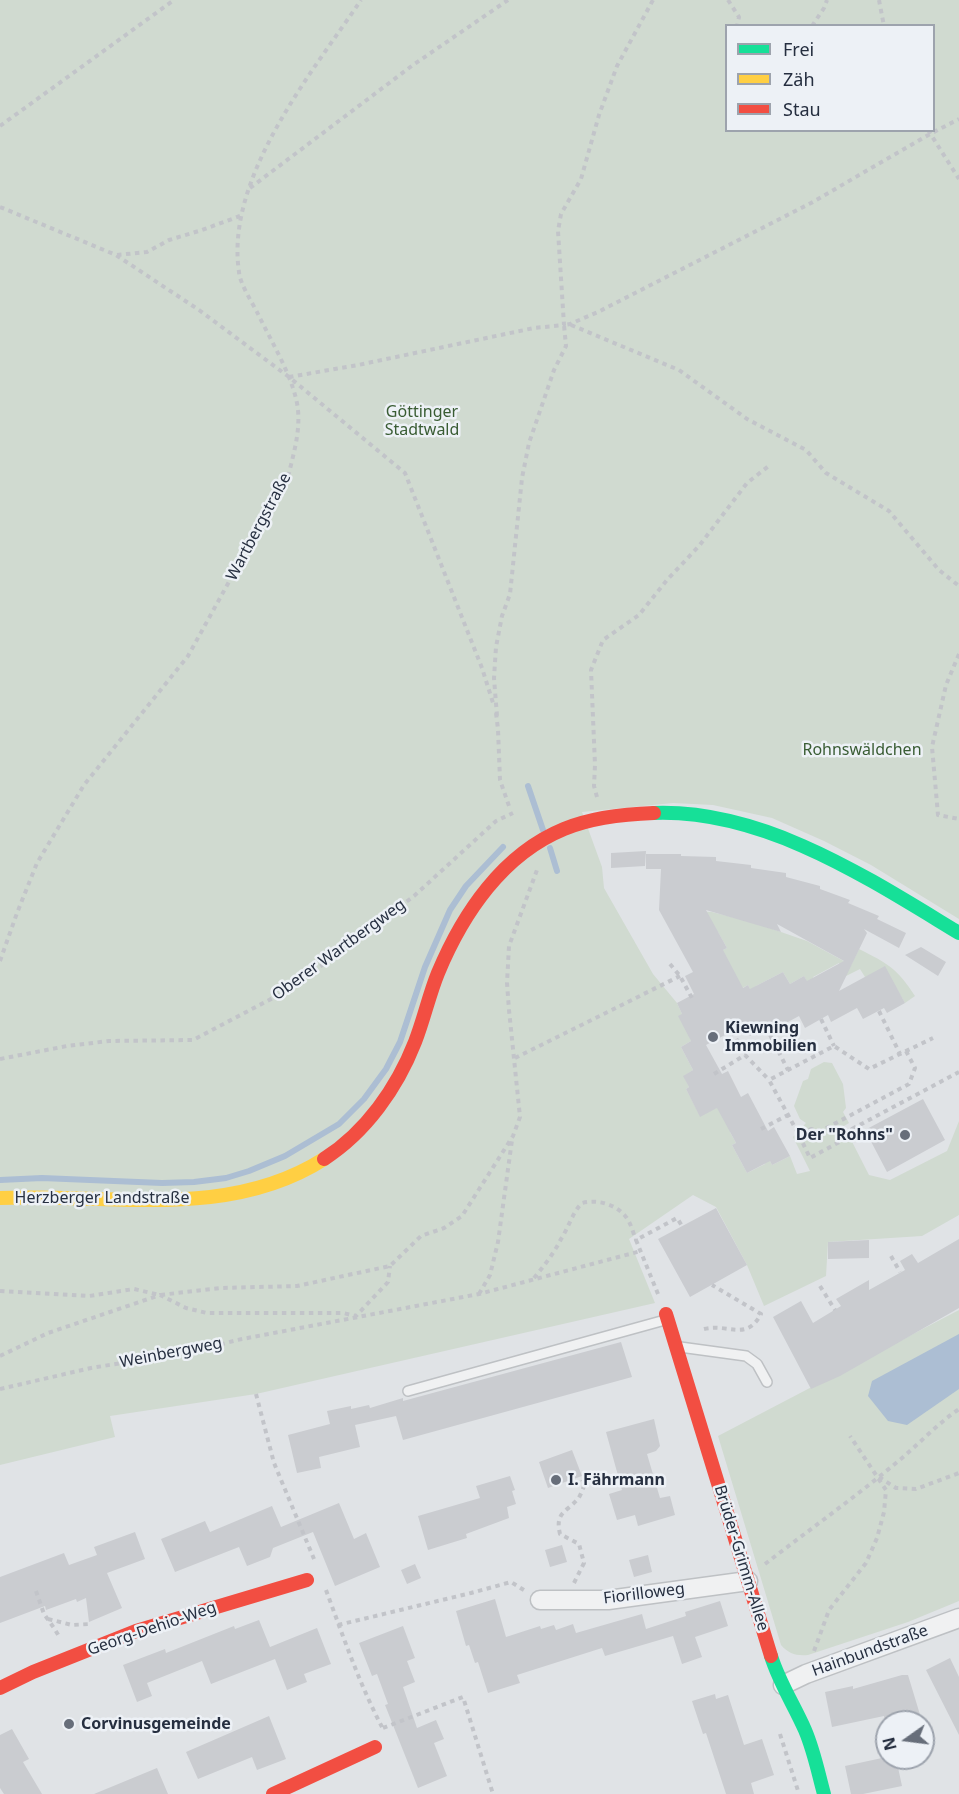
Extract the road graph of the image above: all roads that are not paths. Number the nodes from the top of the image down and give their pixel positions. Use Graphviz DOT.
graph roads {
  1 [pos="959,933"];
  2 [pos="0,1198"];
  3 [pos="666,1317"];
  4 [pos="677,1347"];
  5 [pos="767,1382"];
  6 [pos="408,1391"];
  7 [pos="747,1578"];
  8 [pos="307,1580"];
  9 [pos="540,1600"];
  10 [pos="959,1618"];
  11 [pos="783,1685"];
  12 [pos="0,1688"];
  13 [pos="375,1747"];
  14 [pos="273,1794"];
  15 [pos="824,1794"];
  1 -- 2 [label="street, Herzberger Landstraße"];
  3 -- 4 [label="street, Brüder-Grimm-Allee"];
  3 -- 6 [label="lane"];
  4 -- 5 [label="lane"];
  4 -- 7 [label="street, Brüder-Grimm-Allee"];
  7 -- 9 [label="street, Fiorilloweg"];
  7 -- 11 [label="street, Brüder-Grimm-Allee"];
  8 -- 12 [label="street, Georg-Dehio-Weg"];
  10 -- 11 [label="street, Hainbundstraße"];
  11 -- 15 [label="street, Brüder-Grimm-Allee"];
  13 -- 14 [label="street"];
}
